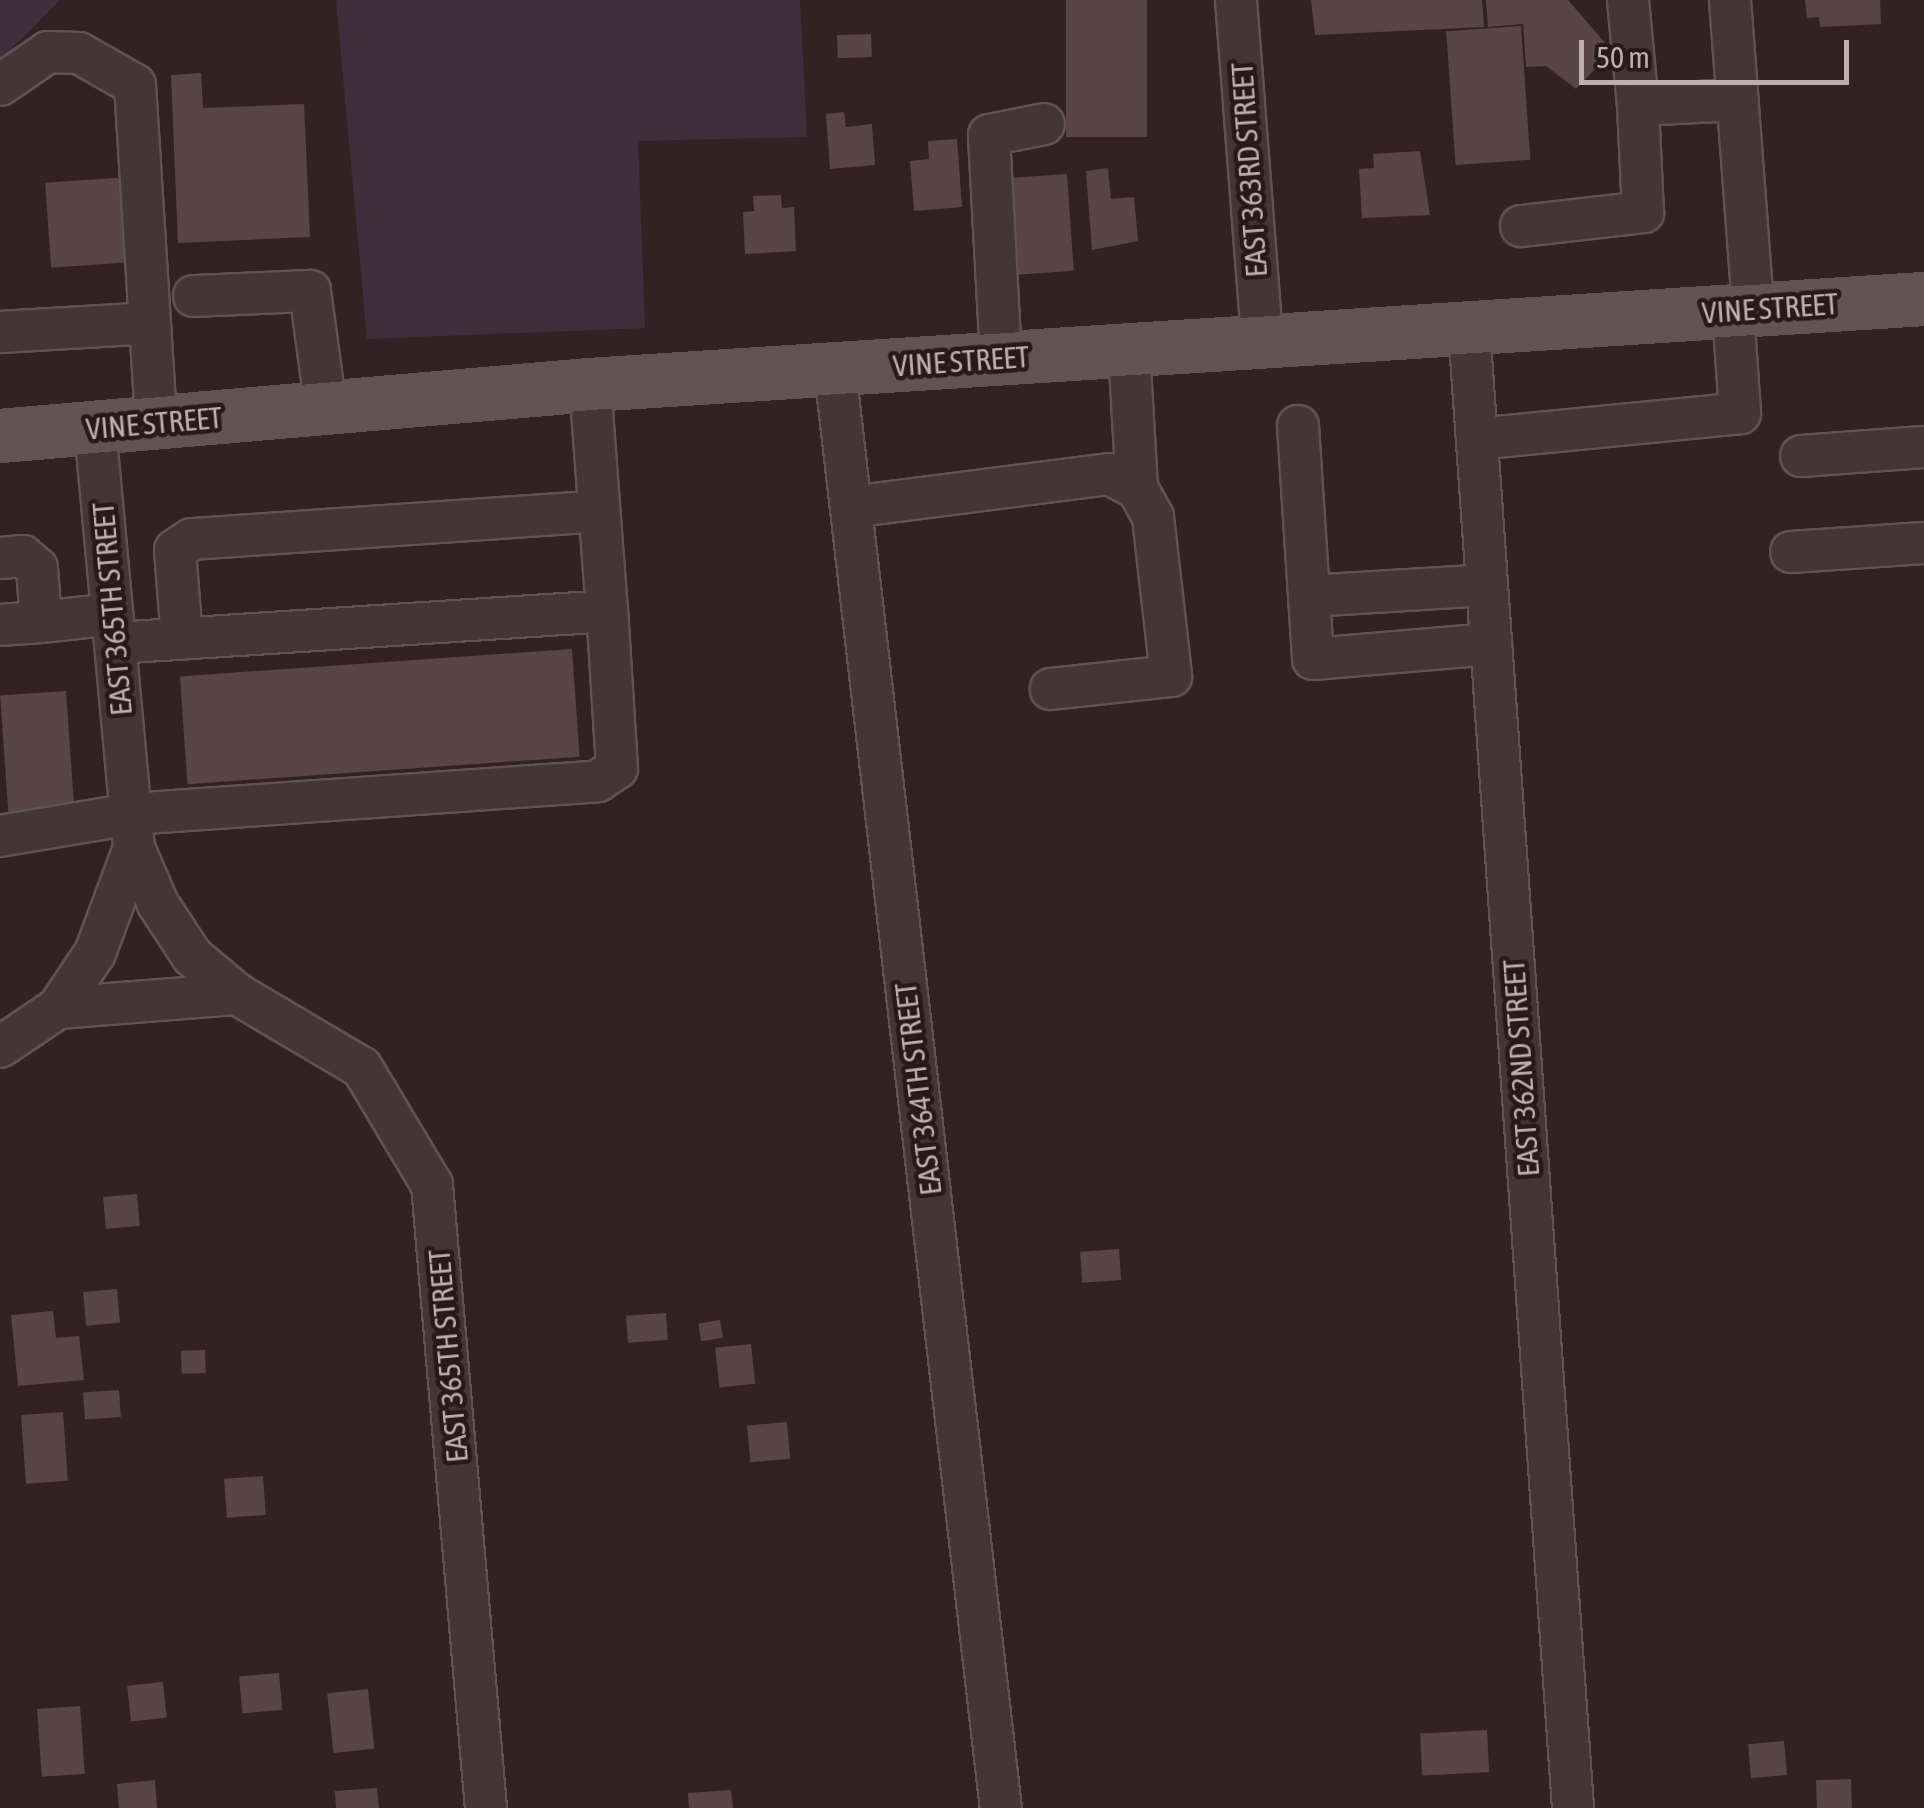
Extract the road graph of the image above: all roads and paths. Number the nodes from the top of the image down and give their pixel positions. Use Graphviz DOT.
graph roads {
  1 [pos="1236,0"];
  2 [pos="1628,0"];
  3 [pos="1730,0"];
  4 [pos="0,85"];
  5 [pos="1738,100"];
  6 [pos="1638,105"];
  7 [pos="1044,124"];
  8 [pos="1522,226"];
  9 [pos="194,296"];
  10 [pos="1924,299"];
  11 [pos="1743,310"];
  12 [pos="150,323"];
  13 [pos="1469,328"];
  14 [pos="0,332"];
  15 [pos="1262,339"];
  16 [pos="1130,348"];
  17 [pos="1000,358"];
  18 [pos="835,370"];
  19 [pos="590,385"];
  20 [pos="326,410"];
  21 [pos="156,423"];
  22 [pos="1298,426"];
  23 [pos="95,428"];
  24 [pos="0,436"];
  25 [pos="1477,440"];
  26 [pos="1924,447"];
  27 [pos="1801,456"];
  28 [pos="1138,488"];
  29 [pos="851,507"];
  30 [pos="598,510"];
  31 [pos="1924,543"];
  32 [pos="1791,552"];
  33 [pos="0,558"];
  34 [pos="1487,584"];
  35 [pos="1309,596"];
  36 [pos="607,611"];
  37 [pos="41,622"];
  38 [pos="0,625"];
  39 [pos="114,628"];
  40 [pos="182,638"];
  41 [pos="1491,644"];
  42 [pos="1051,690"];
  43 [pos="133,831"];
  44 [pos="0,836"];
  45 [pos="237,994"];
  46 [pos="58,1008"];
  47 [pos="0,1047"];
  48 [pos="486,1808"];
  49 [pos="1000,1808"];
  50 [pos="1572,1808"];
  1 -- 15 [label="street, EAST 363RD STREET"];
  2 -- 6 [label="street"];
  3 -- 5 [label="street"];
  4 -- 12 [label="street"];
  5 -- 6 [label="street"];
  5 -- 11 [label="street"];
  6 -- 8 [label="street"];
  7 -- 17 [label="street"];
  9 -- 20 [label="street"];
  10 -- 11 [label="main road, VINE STREET"];
  11 -- 13 [label="main road, VINE STREET"];
  11 -- 25 [label="street"];
  12 -- 14 [label="street"];
  12 -- 21 [label="street"];
  13 -- 15 [label="main road, VINE STREET"];
  13 -- 25 [label="street, EAST 362ND STREET"];
  15 -- 16 [label="main road, VINE STREET"];
  16 -- 17 [label="main road, VINE STREET"];
  16 -- 28 [label="street"];
  17 -- 18 [label="main road, VINE STREET"];
  18 -- 19 [label="main road, VINE STREET"];
  18 -- 29 [label="street, EAST 364TH STREET"];
  19 -- 20 [label="main road, VINE STREET"];
  19 -- 30 [label="street"];
  20 -- 21 [label="main road, VINE STREET"];
  21 -- 23 [label="main road, VINE STREET"];
  22 -- 35 [label="street"];
  23 -- 24 [label="main road, VINE STREET"];
  23 -- 39 [label="street, EAST 365TH STREET"];
  25 -- 34 [label="street, EAST 362ND STREET"];
  26 -- 27 [label="street"];
  28 -- 29 [label="street"];
  28 -- 42 [label="street"];
  29 -- 49 [label="street, EAST 364TH STREET"];
  30 -- 36 [label="street"];
  30 -- 40 [label="street"];
  31 -- 32 [label="street"];
  33 -- 37 [label="street"];
  34 -- 35 [label="street"];
  34 -- 41 [label="street, EAST 362ND STREET"];
  35 -- 41 [label="street"];
  36 -- 40 [label="street"];
  36 -- 43 [label="street"];
  37 -- 38 [label="street"];
  37 -- 39 [label="street"];
  39 -- 40 [label="street"];
  39 -- 43 [label="street, EAST 365TH STREET"];
  41 -- 50 [label="street, EAST 362ND STREET"];
  43 -- 44 [label="street"];
  43 -- 45 [label="street, EAST 365TH STREET"];
  43 -- 46 [label="street"];
  45 -- 46 [label="street"];
  45 -- 48 [label="street, EAST 365TH STREET"];
  46 -- 47 [label="street"];
}
